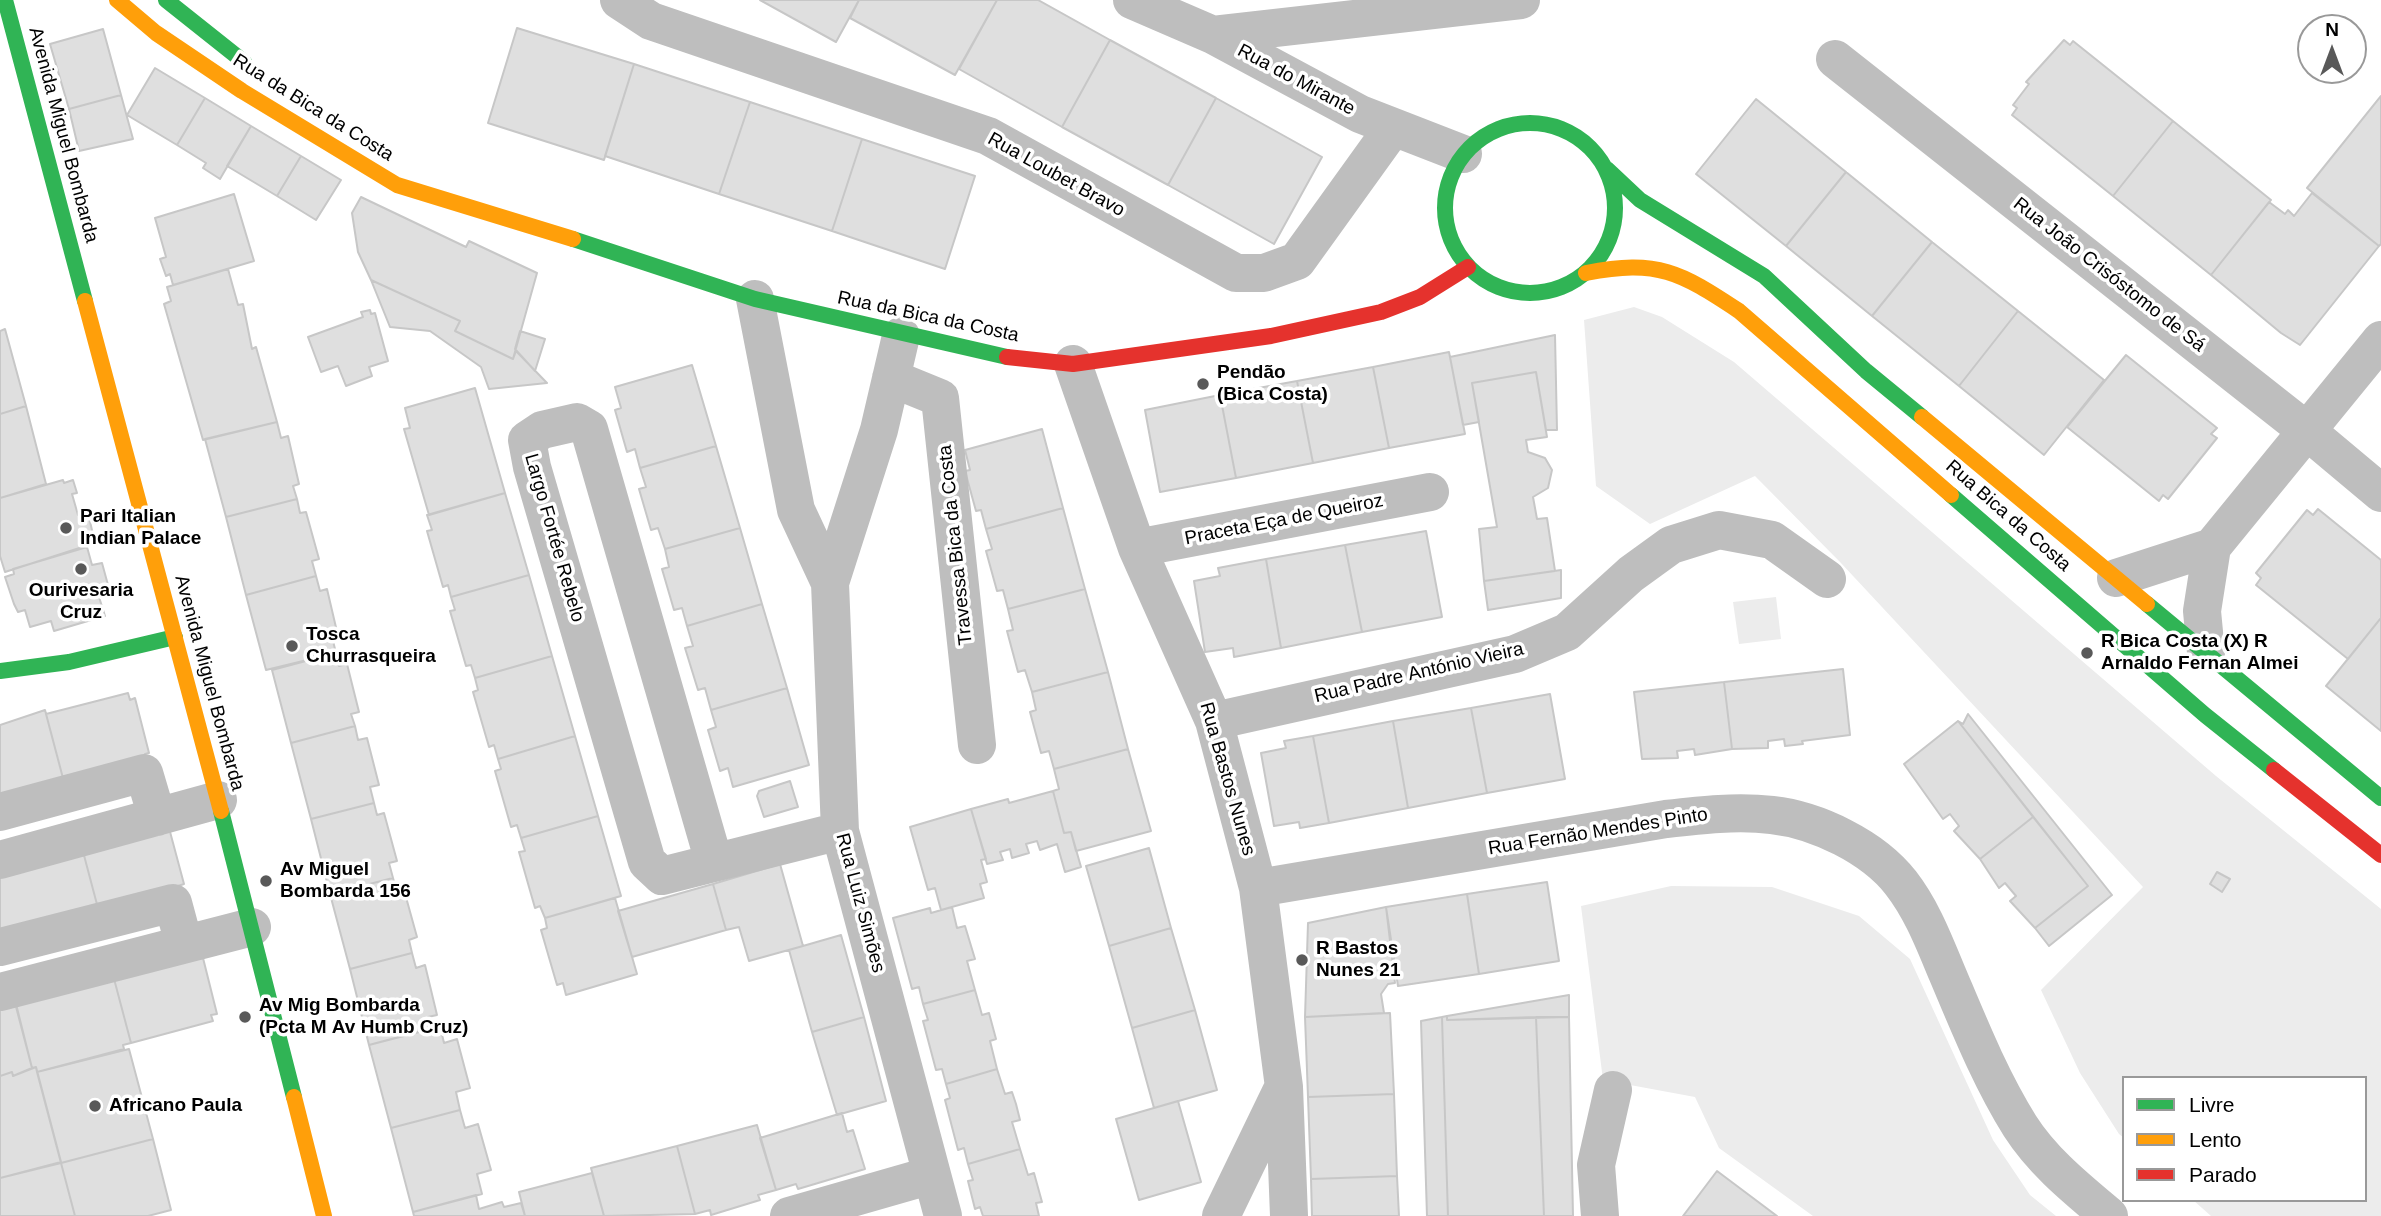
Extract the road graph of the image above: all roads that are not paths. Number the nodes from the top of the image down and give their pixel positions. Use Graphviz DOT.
graph roads {
  1 [pos="5,0"];
  2 [pos="117,0"];
  3 [pos="166,0"];
  4 [pos="619,0"];
  5 [pos="1132,0"];
  6 [pos="1521,0"];
  7 [pos="1213,35"];
  8 [pos="1835,59"];
  9 [pos="256,70"];
  10 [pos="1392,129"];
  11 [pos="1463,155"];
  12 [pos="1607,169"];
  13 [pos="438,180"];
  14 [pos="505,216"];
  15 [pos="1468,267"];
  16 [pos="1586,273"];
  17 [pos="755,299"];
  18 [pos="901,336"];
  19 [pos="2381,340"];
  20 [pos="1073,364"];
  21 [pos="891,379"];
  22 [pos="2307,431"];
  23 [pos="1430,492"];
  24 [pos="2381,494"];
  25 [pos="796,510"];
  26 [pos="848,521"];
  27 [pos="2212,547"];
  28 [pos="1137,548"];
  29 [pos="2116,578"];
  30 [pos="1827,579"];
  31 [pos="830,583"];
  32 [pos="174,637"];
  33 [pos="2206,653"];
  34 [pos="0,671"];
  35 [pos="1214,721"];
  36 [pos="976,745"];
  37 [pos="2381,798"];
  38 [pos="218,800"];
  39 [pos="0,812"];
  40 [pos="157,817"];
  41 [pos="840,831"];
  42 [pos="2381,855"];
  43 [pos="0,860"];
  44 [pos="714,862"];
  45 [pos="1258,888"];
  46 [pos="251,927"];
  47 [pos="184,944"];
  48 [pos="0,947"];
  49 [pos="0,992"];
  50 [pos="1284,1087"];
  51 [pos="1613,1090"];
  52 [pos="932,1175"];
  53 [pos="324,1216"];
  54 [pos="789,1216"];
  55 [pos="943,1216"];
  56 [pos="1222,1216"];
  57 [pos="1289,1216"];
  58 [pos="1600,1216"];
  59 [pos="2109,1216"];
  1 -- 32 [label="street, Avenida Miguel Bombarda"];
  2 -- 14 [label="street, Rua da Bica da Costa"];
  3 -- 9 [label="street, Rua da Bica da Costa"];
  4 -- 10 [label="street, Rua Loubet Bravo"];
  5 -- 7 [label="street, Rua do Mirante"];
  6 -- 7 [label="street"];
  7 -- 10 [label="street, Rua do Mirante"];
  8 -- 22 [label="street, Rua João Crisóstomo de Sá"];
  10 -- 11 [label="street, Rua do Mirante"];
  11 -- 12 [label="street"];
  11 -- 15 [label="street"];
  12 -- 16 [label="street"];
  12 -- 29 [label="street, Rua Bica da Costa"];
  13 -- 14 [label="street, Rua da Bica da Costa"];
  14 -- 17 [label="street, Rua da Bica da Costa"];
  15 -- 16 [label="street"];
  15 -- 20 [label="street, Rua da Bica da Costa"];
  16 -- 42 [label="street, Rua Bica da Costa"];
  17 -- 18 [label="street, Rua da Bica da Costa"];
  17 -- 25 [label="street, Rua Luiz Simões"];
  18 -- 20 [label="street, Rua da Bica da Costa"];
  18 -- 21 [label="street, Rua Luiz Simões"];
  19 -- 22 [label="street"];
  20 -- 28 [label="street, Rua Bastos Nunes"];
  21 -- 26 [label="street, Rua Luiz Simões"];
  21 -- 36 [label="street, Travessa Bica da Costa"];
  22 -- 24 [label="street, Rua João Crisóstomo de Sá"];
  22 -- 27 [label="street"];
  23 -- 28 [label="street, Praceta Eça de Queiroz"];
  25 -- 26 [label="street"];
  25 -- 31 [label="street, Rua Luiz Simões"];
  26 -- 31 [label="street, Rua Luiz Simões"];
  27 -- 29 [label="street"];
  27 -- 33 [label="street"];
  28 -- 35 [label="street, Rua Bastos Nunes"];
  29 -- 33 [label="street, Rua Bica da Costa"];
  30 -- 35 [label="street, Rua Padre António Vieira"];
  31 -- 41 [label="street, Rua Luiz Simões"];
  32 -- 34 [label="street"];
  32 -- 38 [label="street, Avenida Miguel Bombarda"];
  33 -- 37 [label="street, Rua Bica da Costa"];
  35 -- 45 [label="street, Rua Bastos Nunes"];
  38 -- 40 [label="street"];
  38 -- 46 [label="street, Avenida Miguel Bombarda"];
  39 -- 40 [label="street"];
  40 -- 43 [label="street"];
  41 -- 44 [label="street, Largo Fortée Rebelo"];
  41 -- 52 [label="street, Rua Luiz Simões"];
  44 -- 44 [label="street, Largo Fortée Rebelo"];
  45 -- 50 [label="street, Rua Bastos Nunes"];
  45 -- 59 [label="street, Rua Fernão Mendes Pinto"];
  46 -- 47 [label="street"];
  46 -- 53 [label="street, Avenida Miguel Bombarda"];
  47 -- 48 [label="street"];
  47 -- 49 [label="street"];
  50 -- 56 [label="street"];
  50 -- 57 [label="street, Rua Bastos Nunes"];
  51 -- 58 [label="street"];
  52 -- 54 [label="street"];
  52 -- 55 [label="street, Rua Luiz Simões"];
}
